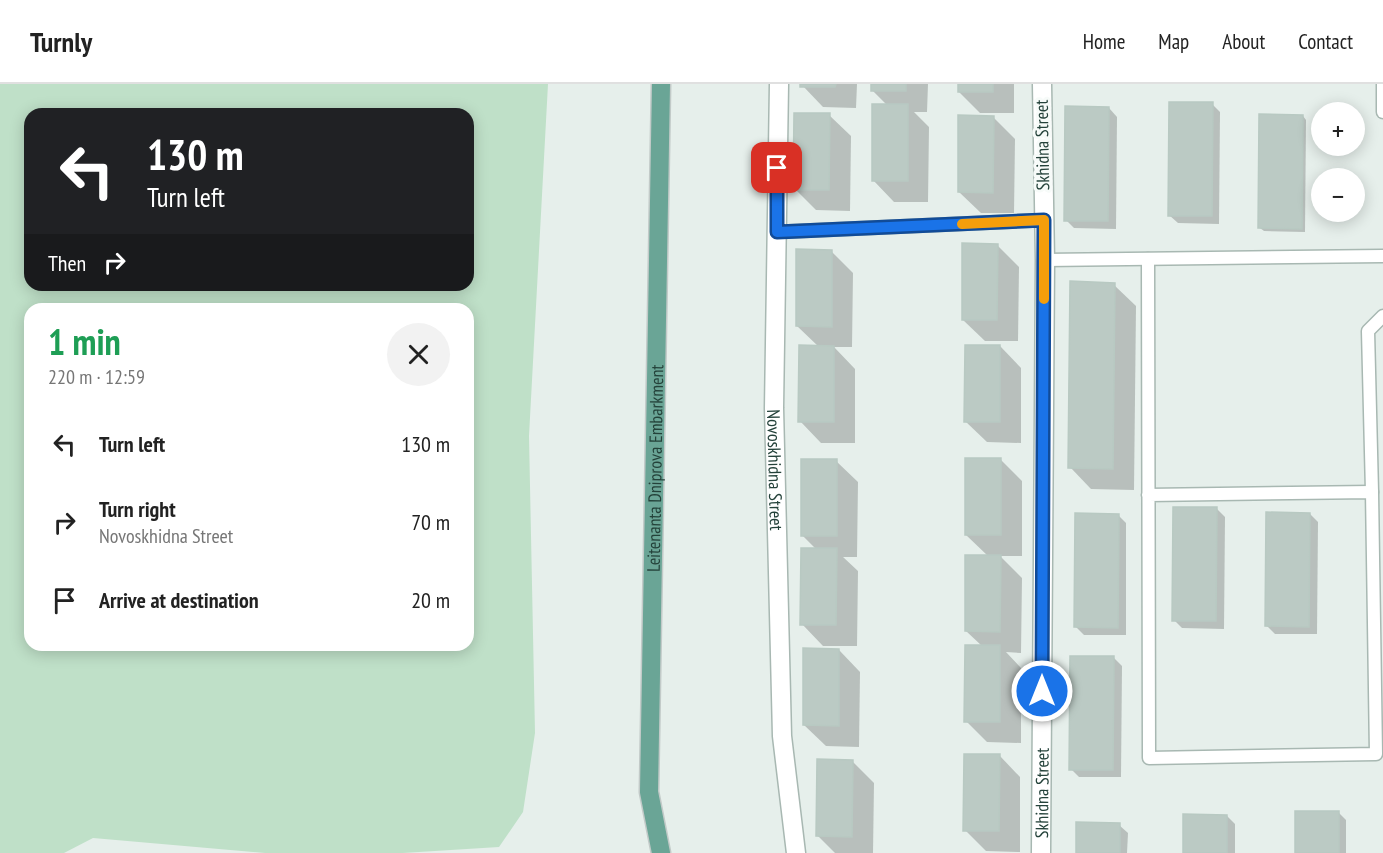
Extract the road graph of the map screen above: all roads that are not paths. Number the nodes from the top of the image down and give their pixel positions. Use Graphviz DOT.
graph roads {
  1 [pos="661,84"];
  2 [pos="779,84"];
  3 [pos="1042,84"];
  4 [pos="1383,84"];
  5 [pos="1383,112"];
  6 [pos="1044,220"];
  7 [pos="777,232"];
  8 [pos="1383,256"];
  9 [pos="1148,259"];
  10 [pos="1045,260"];
  11 [pos="1383,316"];
  12 [pos="1371,492"];
  13 [pos="1149,495"];
  14 [pos="661,853"];
  15 [pos="796,853"];
  16 [pos="1041,853"];
  1 -- 14 [label="main road, Leitenanta Dniprova Embarkment"];
  2 -- 7 [label="street, Novoskhidna Street"];
  3 -- 6 [label="street, Skhidna Street"];
  4 -- 5 [label="lane"];
  6 -- 7 [label="lane"];
  6 -- 10 [label="street, Skhidna Street"];
  7 -- 15 [label="street, Novoskhidna Street"];
  8 -- 9 [label="lane"];
  9 -- 10 [label="lane"];
  9 -- 13 [label="lane"];
  10 -- 16 [label="street, Skhidna Street"];
  11 -- 12 [label="lane"];
  12 -- 13 [label="lane"];
  12 -- 13 [label="lane"];
}
